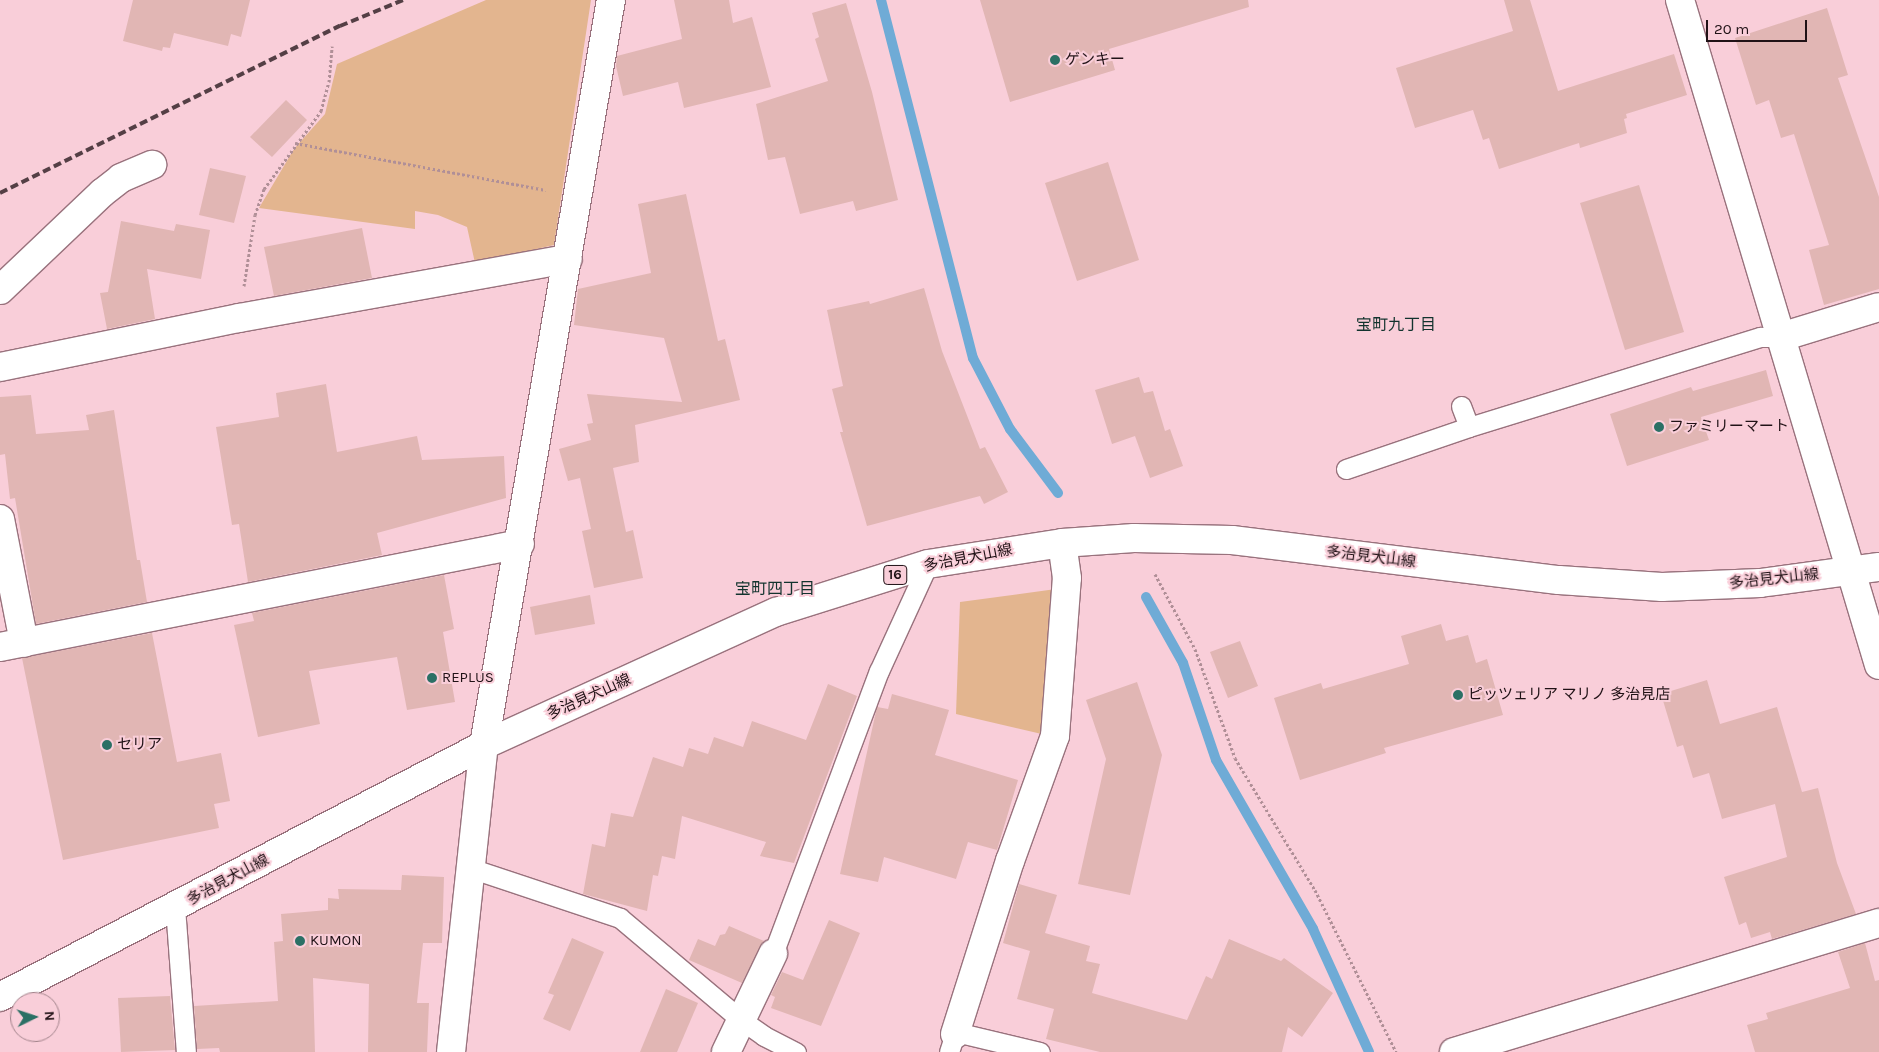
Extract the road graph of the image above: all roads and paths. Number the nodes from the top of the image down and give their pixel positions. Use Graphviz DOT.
graph roads {
  1 [pos="612,0"];
  2 [pos="1680,0"];
  3 [pos="332,46"];
  4 [pos="295,143"];
  5 [pos="152,165"];
  6 [pos="579,196"];
  7 [pos="568,259"];
  8 [pos="0,290"];
  9 [pos="1879,307"];
  10 [pos="239,318"];
  11 [pos="1781,337"];
  12 [pos="0,367"];
  13 [pos="1461,406"];
  14 [pos="1469,427"];
  15 [pos="1346,468"];
  16 [pos="0,520"];
  17 [pos="1062,543"];
  18 [pos="520,544"];
  19 [pos="928,564"];
  20 [pos="1879,567"];
  21 [pos="1850,571"];
  22 [pos="1155,574"];
  23 [pos="12,645"];
  24 [pos="1879,665"];
  25 [pos="484,745"];
  26 [pos="470,868"];
  27 [pos="175,907"];
  28 [pos="1879,923"];
  29 [pos="773,954"];
  30 [pos="0,997"];
  31 [pos="740,1019"];
  32 [pos="952,1043"];
  33 [pos="186,1052"];
  34 [pos="451,1052"];
  35 [pos="726,1052"];
  36 [pos="796,1052"];
  37 [pos="1040,1052"];
  38 [pos="1396,1052"];
  39 [pos="1454,1052"];
  1 -- 6 [label="street"];
  2 -- 11 [label="street"];
  3 -- 4 [label="path"];
  4 -- 6 [label="path"];
  4 -- 10 [label="path"];
  5 -- 8 [label="street"];
  6 -- 7 [label="street"];
  7 -- 10 [label="street"];
  7 -- 18 [label="street"];
  9 -- 11 [label="street"];
  10 -- 12 [label="street"];
  11 -- 14 [label="lane"];
  11 -- 21 [label="street"];
  13 -- 14 [label="lane"];
  14 -- 15 [label="lane"];
  16 -- 23 [label="street"];
  17 -- 19 [label="street, 多治見犬山線 / 16"];
  17 -- 21 [label="street, 多治見犬山線 / 16"];
  17 -- 32 [label="street"];
  18 -- 23 [label="street"];
  18 -- 25 [label="street"];
  19 -- 25 [label="street, 多治見犬山線 / 16"];
  19 -- 29 [label="lane"];
  20 -- 21 [label="street, 多治見犬山線 / 16"];
  21 -- 24 [label="street"];
  22 -- 38 [label="path"];
  25 -- 26 [label="street"];
  25 -- 27 [label="street, 多治見犬山線 / 16"];
  26 -- 31 [label="lane"];
  26 -- 34 [label="street"];
  27 -- 30 [label="street, 多治見犬山線 / 16"];
  27 -- 33 [label="lane"];
  28 -- 39 [label="street"];
  29 -- 31 [label="street"];
  31 -- 35 [label="street"];
  31 -- 36 [label="lane"];
  32 -- 37 [label="lane"];
}
